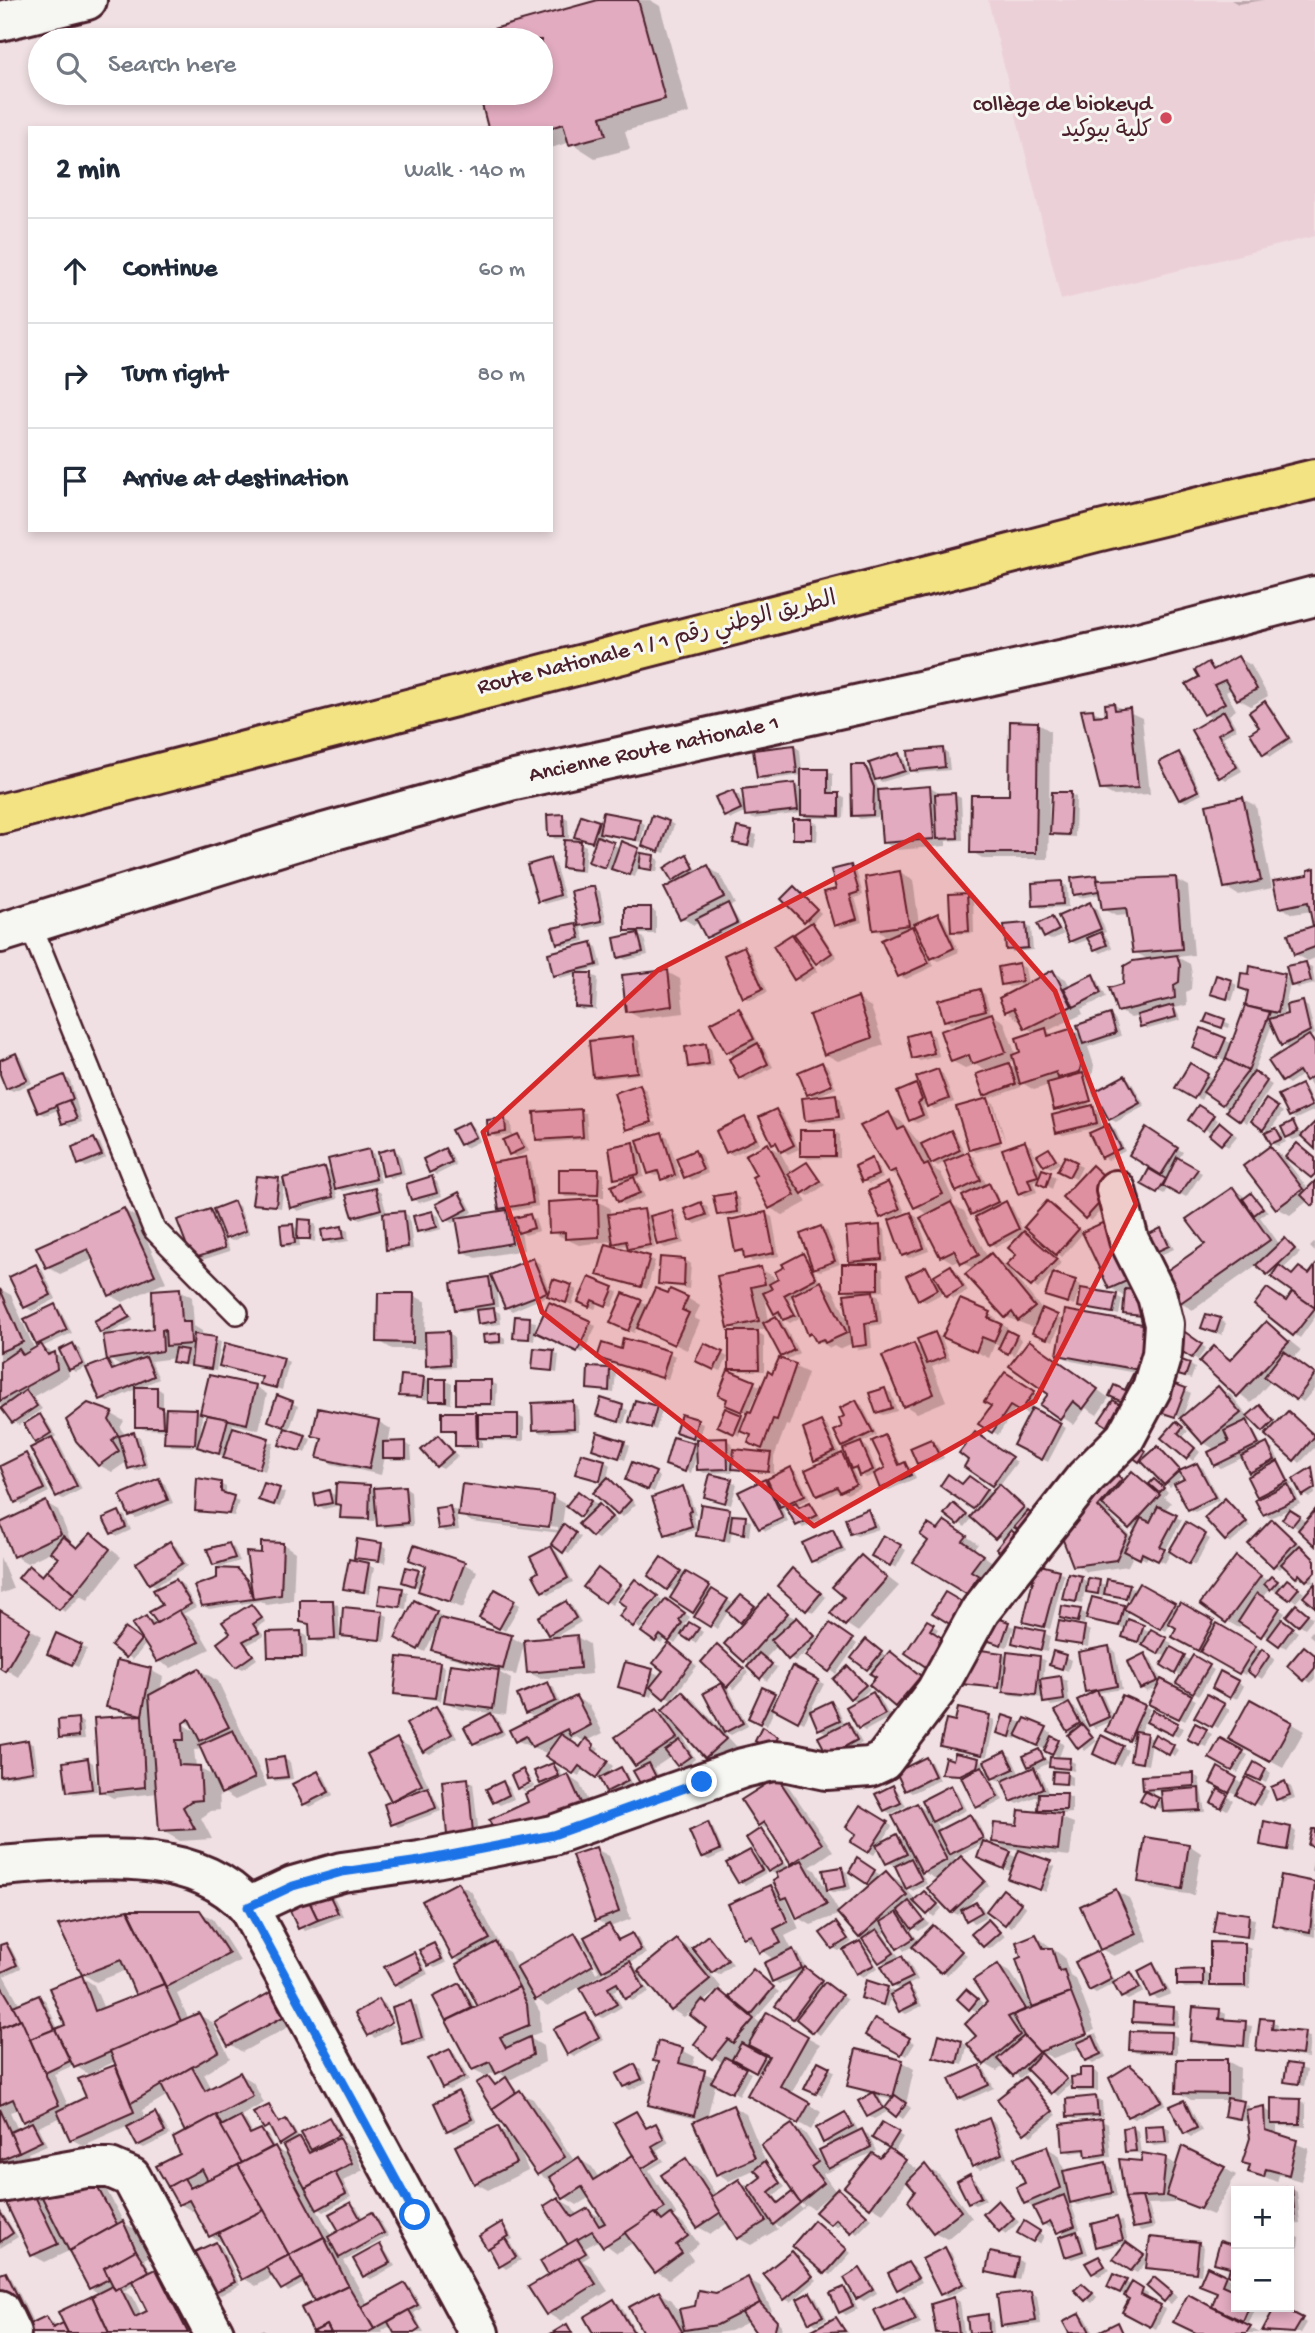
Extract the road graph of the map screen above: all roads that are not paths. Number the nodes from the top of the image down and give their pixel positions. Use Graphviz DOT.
graph roads {
  1 [pos="87,0"];
  2 [pos="0,21"];
  3 [pos="1315,479"];
  4 [pos="1315,596"];
  5 [pos="0,814"];
  6 [pos="15,928"];
  7 [pos="1116,1190"];
  8 [pos="237,1313"];
  9 [pos="0,1866"];
  10 [pos="248,1907"];
  11 [pos="0,2183"];
  12 [pos="0,2310"];
  13 [pos="11,2333"];
  14 [pos="214,2333"];
  15 [pos="480,2333"];
  1 -- 2 [label="street"];
  3 -- 5 [label="main road, Route Nationale 1 / الطريق الوطني رقم 1"];
  4 -- 6 [label="street, Ancienne Route nationale 1"];
  6 -- 8 [label="lane"];
  7 -- 10 [label="street"];
  9 -- 10 [label="street"];
  10 -- 15 [label="street"];
  11 -- 14 [label="street"];
  12 -- 13 [label="street"];
}
